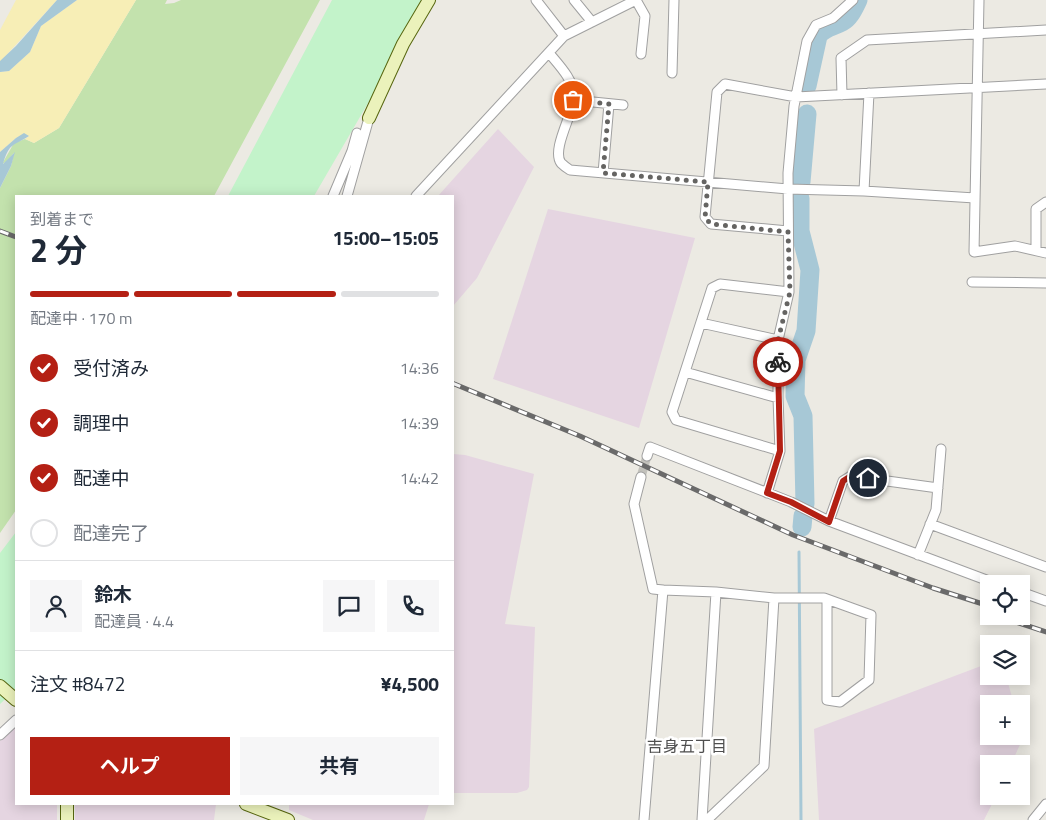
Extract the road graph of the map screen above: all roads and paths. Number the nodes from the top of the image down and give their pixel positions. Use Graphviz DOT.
graph roads {
  1 [pos="429,0"];
  2 [pos="536,0"];
  3 [pos="574,0"];
  4 [pos="636,0"];
  5 [pos="674,0"];
  6 [pos="853,0"];
  7 [pos="979,0"];
  8 [pos="592,22"];
  9 [pos="1046,30"];
  10 [pos="979,34"];
  11 [pos="564,36"];
  12 [pos="549,53"];
  13 [pos="641,54"];
  14 [pos="672,73"];
  15 [pos="1046,84"];
  16 [pos="977,87"];
  17 [pos="870,93"];
  18 [pos="842,95"];
  19 [pos="796,97"];
  20 [pos="573,100"];
  21 [pos="609,104"];
  22 [pos="622,105"];
  23 [pos="369,118"];
  24 [pos="357,133"];
  25 [pos="603,173"];
  26 [pos="708,182"];
  27 [pos="788,189"];
  28 [pos="864,190"];
  29 [pos="333,195"];
  30 [pos="346,195"];
  31 [pos="417,195"];
  32 [pos="975,198"];
  33 [pos="1046,202"];
  34 [pos="788,232"];
  35 [pos="1036,250"];
  36 [pos="1046,252"];
  37 [pos="972,282"];
  38 [pos="1046,283"];
  39 [pos="790,292"];
  40 [pos="701,323"];
  41 [pos="778,340"];
  42 [pos="685,372"];
  43 [pos="778,398"];
  44 [pos="941,449"];
  45 [pos="780,451"];
  46 [pos="647,456"];
  47 [pos="642,477"];
  48 [pos="938,488"];
  49 [pos="767,493"];
  50 [pos="829,522"];
  51 [pos="930,524"];
  52 [pos="918,555"];
  53 [pos="1046,567"];
  54 [pos="980,578"];
  55 [pos="663,590"];
  56 [pos="716,592"];
  57 [pos="1030,595"];
  58 [pos="774,598"];
  59 [pos="827,600"];
  60 [pos="1046,601"];
  61 [pos="0,686"];
  62 [pos="14,698"];
  63 [pos="15,721"];
  64 [pos="0,735"];
  65 [pos="1046,804"];
  66 [pos="67,805"];
  67 [pos="249,805"];
  68 [pos="67,820"];
  69 [pos="288,820"];
  70 [pos="644,820"];
  71 [pos="702,820"];
  72 [pos="707,820"];
  73 [pos="1034,820"];
  1 -- 23 [label="street"];
  2 -- 11 [label="street"];
  3 -- 8 [label="street"];
  4 -- 8 [label="street"];
  4 -- 13 [label="street"];
  5 -- 14 [label="street"];
  6 -- 19 [label="street"];
  7 -- 10 [label="street"];
  8 -- 11 [label="street"];
  9 -- 10 [label="street"];
  10 -- 16 [label="street"];
  10 -- 18 [label="street"];
  11 -- 12 [label="street"];
  12 -- 20 [label="street"];
  12 -- 31 [label="street"];
  15 -- 16 [label="street"];
  16 -- 17 [label="street"];
  16 -- 32 [label="street"];
  17 -- 18 [label="street"];
  17 -- 28 [label="street"];
  18 -- 19 [label="street"];
  19 -- 26 [label="street"];
  19 -- 27 [label="street"];
  20 -- 21 [label="street"];
  20 -- 25 [label="street"];
  21 -- 22 [label="street"];
  21 -- 25 [label="street"];
  23 -- 30 [label="street"];
  24 -- 29 [label="street"];
  25 -- 26 [label="street"];
  26 -- 27 [label="street"];
  26 -- 34 [label="street"];
  27 -- 28 [label="street"];
  27 -- 34 [label="street"];
  28 -- 32 [label="street"];
  32 -- 35 [label="street"];
  33 -- 35 [label="street"];
  34 -- 39 [label="street"];
  35 -- 36 [label="street"];
  37 -- 38 [label="street"];
  39 -- 40 [label="street"];
  39 -- 41 [label="street"];
  40 -- 41 [label="street"];
  40 -- 42 [label="street"];
  41 -- 43 [label="street"];
  42 -- 43 [label="street"];
  42 -- 45 [label="street"];
  43 -- 45 [label="street"];
  44 -- 48 [label="street"];
  45 -- 49 [label="street"];
  46 -- 49 [label="street"];
  47 -- 55 [label="street"];
  48 -- 50 [label="street"];
  48 -- 51 [label="street"];
  49 -- 50 [label="street"];
  50 -- 52 [label="street"];
  51 -- 52 [label="street"];
  51 -- 53 [label="street"];
  52 -- 54 [label="street"];
  55 -- 56 [label="street"];
  55 -- 70 [label="street"];
  56 -- 58 [label="street"];
  56 -- 71 [label="street"];
  57 -- 60 [label="street"];
  58 -- 59 [label="street"];
  58 -- 72 [label="street"];
  59 -- 59 [label="street"];
  61 -- 62 [label="street"];
  63 -- 64 [label="street"];
  65 -- 73 [label="street"];
  66 -- 68 [label="street"];
  67 -- 69 [label="street"];
}
